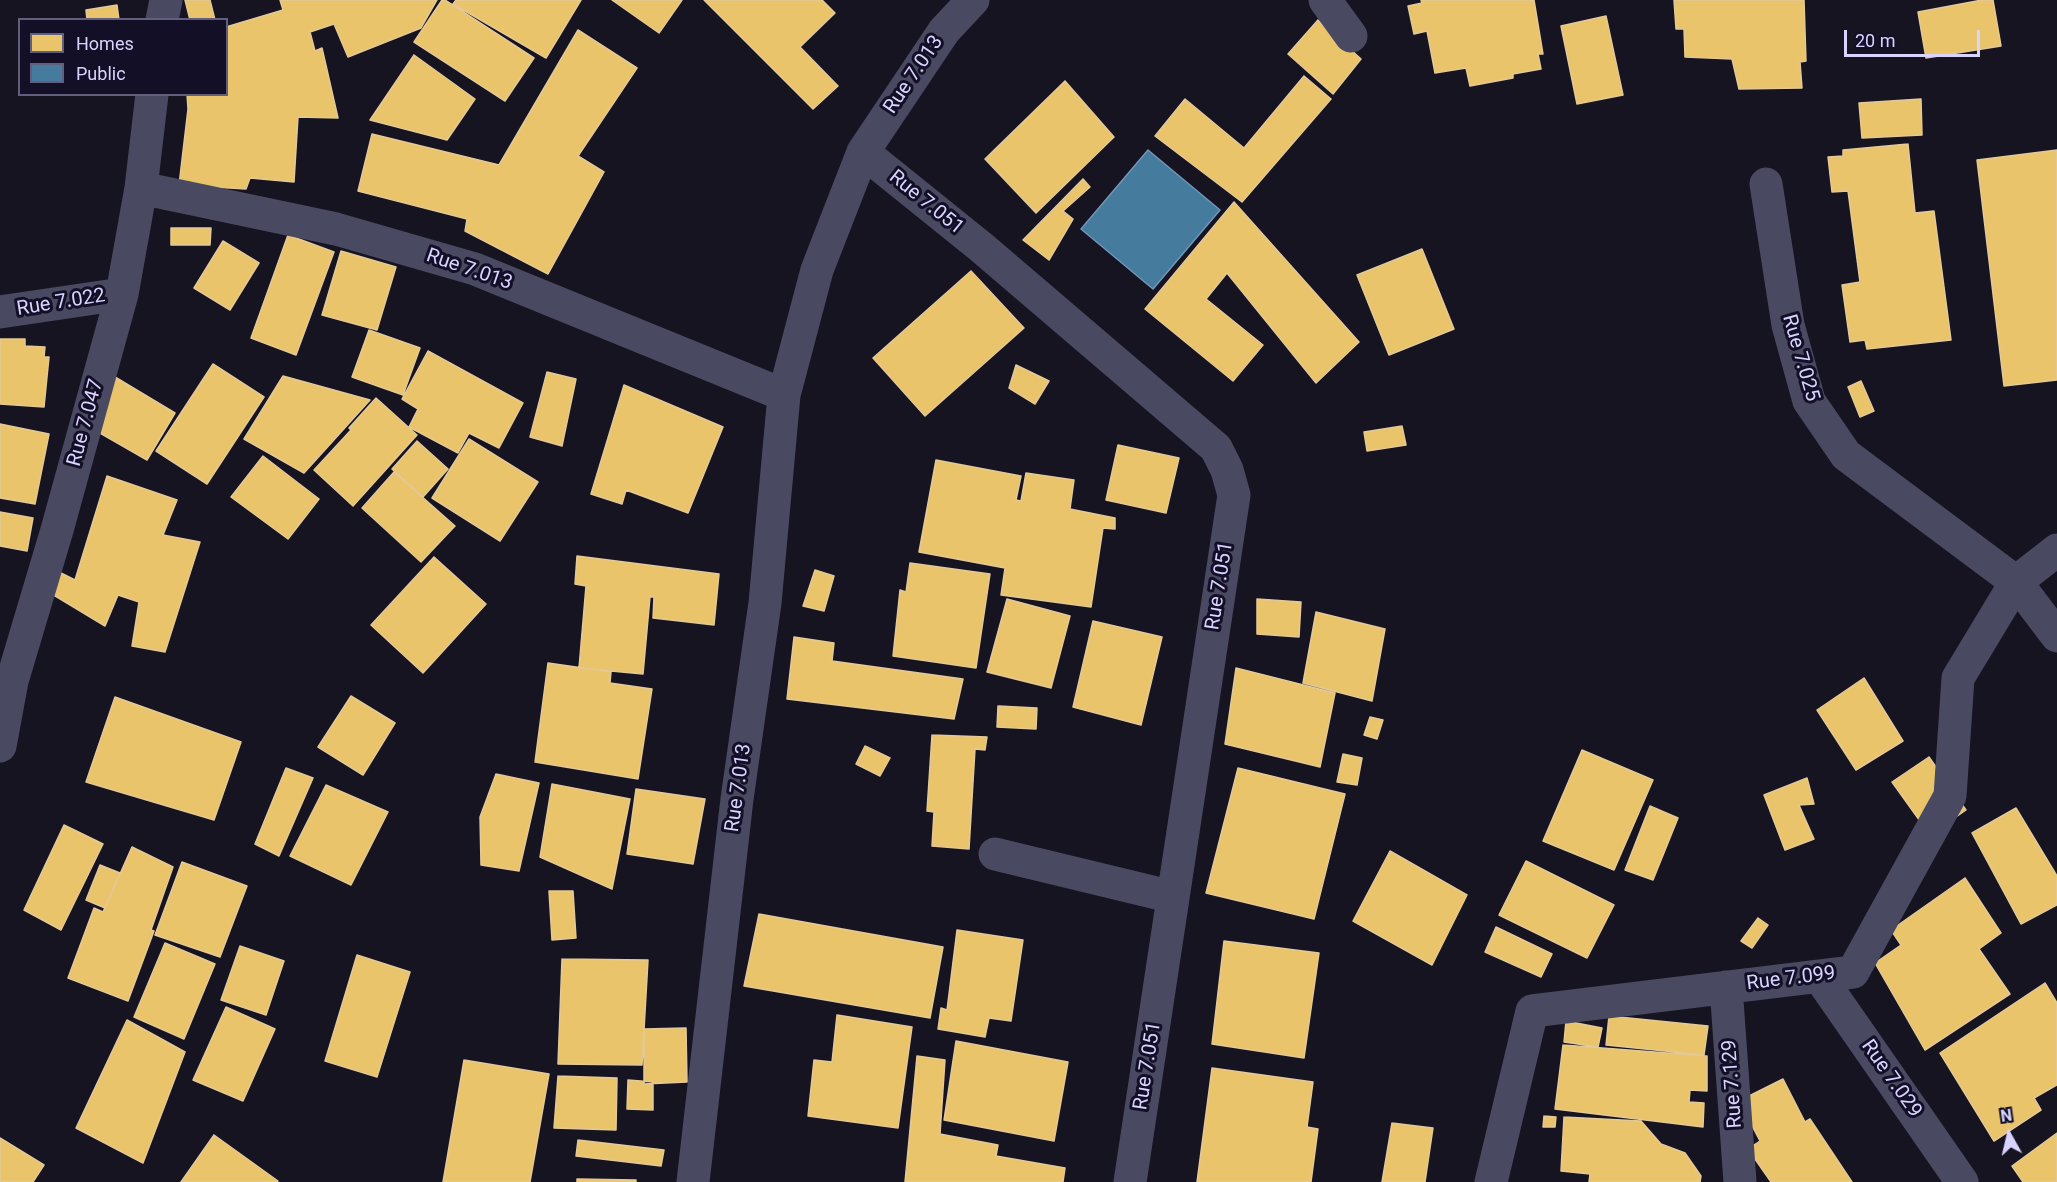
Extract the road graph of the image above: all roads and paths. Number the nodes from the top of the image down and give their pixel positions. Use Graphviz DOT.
graph roads {
  1 [pos="166,0"];
  2 [pos="973,0"];
  3 [pos="1325,0"];
  4 [pos="162,18"];
  5 [pos="1350,36"];
  6 [pos="152,96"];
  7 [pos="863,152"];
  8 [pos="1766,184"];
  9 [pos="141,188"];
  10 [pos="122,294"];
  11 [pos="0,312"];
  12 [pos="784,394"];
  13 [pos="2057,550"];
  14 [pos="2016,582"];
  15 [pos="2057,636"];
  16 [pos="0,746"];
  17 [pos="995,854"];
  18 [pos="1173,897"];
  19 [pos="1819,976"];
  20 [pos="1726,987"];
  21 [pos="693,1182"];
  22 [pos="1130,1182"];
  23 [pos="1491,1182"];
  24 [pos="1740,1182"];
  25 [pos="1962,1182"];
  1 -- 4 [label="street"];
  2 -- 7 [label="street, Rue 7.013"];
  3 -- 5 [label="street"];
  6 -- 9 [label="street, Rue 7.047"];
  7 -- 12 [label="street, Rue 7.013"];
  7 -- 18 [label="street, Rue 7.051"];
  8 -- 14 [label="street, Rue 7.025"];
  9 -- 10 [label="street, Rue 7.047"];
  9 -- 12 [label="street, Rue 7.013"];
  10 -- 11 [label="street, Rue 7.022"];
  10 -- 16 [label="street, Rue 7.047"];
  12 -- 21 [label="street, Rue 7.013"];
  13 -- 14 [label="street, Rue 7.099"];
  14 -- 15 [label="street, Rue 7.025"];
  14 -- 19 [label="street, Rue 7.099"];
  17 -- 18 [label="street"];
  18 -- 22 [label="street, Rue 7.051"];
  19 -- 20 [label="street, Rue 7.099"];
  19 -- 25 [label="street, Rue 7.029"];
  20 -- 23 [label="street, Rue 7.099"];
  20 -- 24 [label="street, Rue 7.129"];
}
